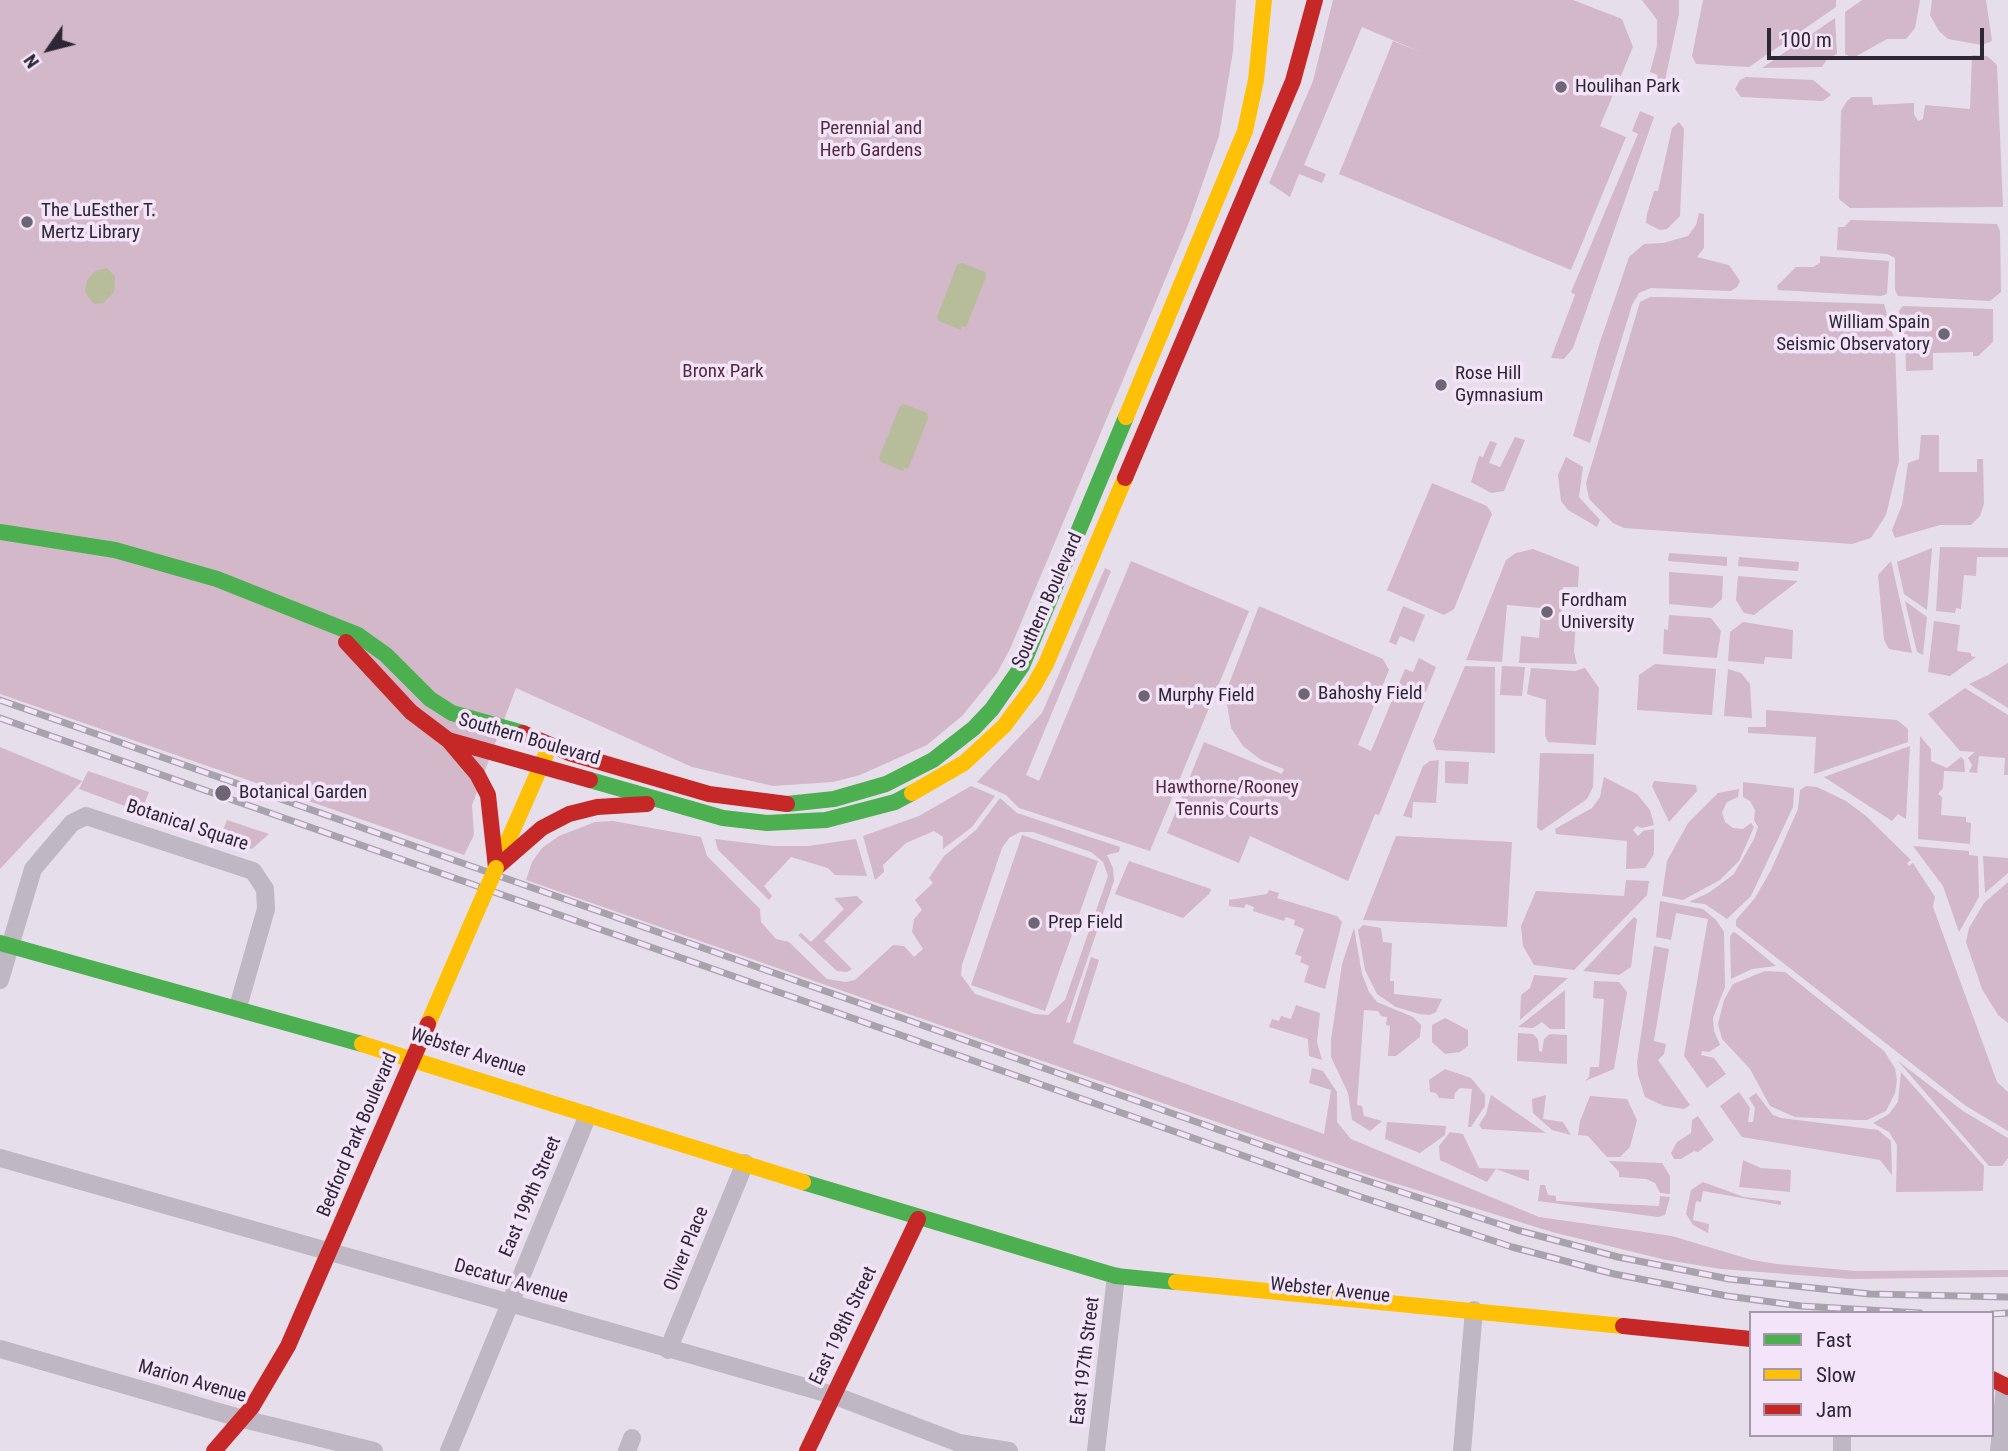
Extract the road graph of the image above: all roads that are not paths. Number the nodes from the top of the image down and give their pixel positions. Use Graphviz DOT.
graph roads {
  1 [pos="1264,0"];
  2 [pos="1315,0"];
  3 [pos="0,532"];
  4 [pos="314,617"];
  5 [pos="448,740"];
  6 [pos="550,745"];
  7 [pos="541,767"];
  8 [pos="671,803"];
  9 [pos="496,868"];
  10 [pos="6,945"];
  11 [pos="0,981"];
  12 [pos="238,1007"];
  13 [pos="414,1058"];
  14 [pos="588,1115"];
  15 [pos="0,1158"];
  16 [pos="745,1163"];
  17 [pos="918,1219"];
  18 [pos="331,1252"];
  19 [pos="1116,1283"];
  20 [pos="509,1303"];
  21 [pos="1474,1319"];
  22 [pos="1749,1339"];
  23 [pos="0,1349"];
  24 [pos="668,1350"];
  25 [pos="1749,1355"];
  26 [pos="1999,1386"];
  27 [pos="833,1395"];
  28 [pos="243,1419"];
  29 [pos="214,1451"];
  30 [pos="374,1451"];
  31 [pos="449,1451"];
  32 [pos="807,1451"];
  33 [pos="1009,1451"];
  34 [pos="1096,1451"];
  35 [pos="1462,1451"];
  36 [pos="2000,1451"];
  1 -- 6 [label="main road, Southern Boulevard"];
  2 -- 8 [label="main road, Southern Boulevard"];
  3 -- 4 [label="main road, Southern Boulevard"];
  4 -- 5 [label="main road, Southern Boulevard"];
  4 -- 6 [label="main road, Southern Boulevard"];
  5 -- 7 [label="main road, Southern Boulevard"];
  5 -- 9 [label="main road"];
  6 -- 7 [label="main road, Bedford Park Boulevard"];
  7 -- 8 [label="main road, Southern Boulevard"];
  7 -- 9 [label="main road, Bedford Park Boulevard"];
  8 -- 9 [label="main road"];
  9 -- 13 [label="main road, Bedford Park Boulevard, bridge"];
  10 -- 11 [label="street"];
  10 -- 12 [label="main road, Webster Avenue"];
  10 -- 12 [label="street, Botanical Square"];
  12 -- 13 [label="main road, Webster Avenue"];
  13 -- 14 [label="main road, Webster Avenue"];
  13 -- 18 [label="main road, Bedford Park Boulevard"];
  14 -- 16 [label="main road, Webster Avenue"];
  14 -- 20 [label="street, East 199th Street"];
  15 -- 18 [label="street, Decatur Avenue"];
  16 -- 17 [label="main road, Webster Avenue"];
  16 -- 24 [label="street, Oliver Place"];
  17 -- 19 [label="main road, Webster Avenue"];
  17 -- 27 [label="main road, East 198th Street"];
  18 -- 20 [label="street, Decatur Avenue"];
  18 -- 28 [label="main road, Bedford Park Boulevard"];
  19 -- 21 [label="main road, Webster Avenue"];
  19 -- 34 [label="street, East 197th Street"];
  20 -- 24 [label="street, Decatur Avenue"];
  20 -- 31 [label="street, East 199th Street"];
  21 -- 22 [label="main road, Webster Avenue"];
  21 -- 25 [label="main road, Webster Avenue"];
  21 -- 35 [label="street"];
  23 -- 28 [label="street, Marion Avenue"];
  24 -- 27 [label="street, Decatur Avenue"];
  26 -- 36 [label="street"];
  27 -- 32 [label="main road, East 198th Street"];
  27 -- 33 [label="street, Decatur Avenue"];
  28 -- 29 [label="main road, Bedford Park Boulevard"];
  28 -- 30 [label="street, Marion Avenue"];
}
